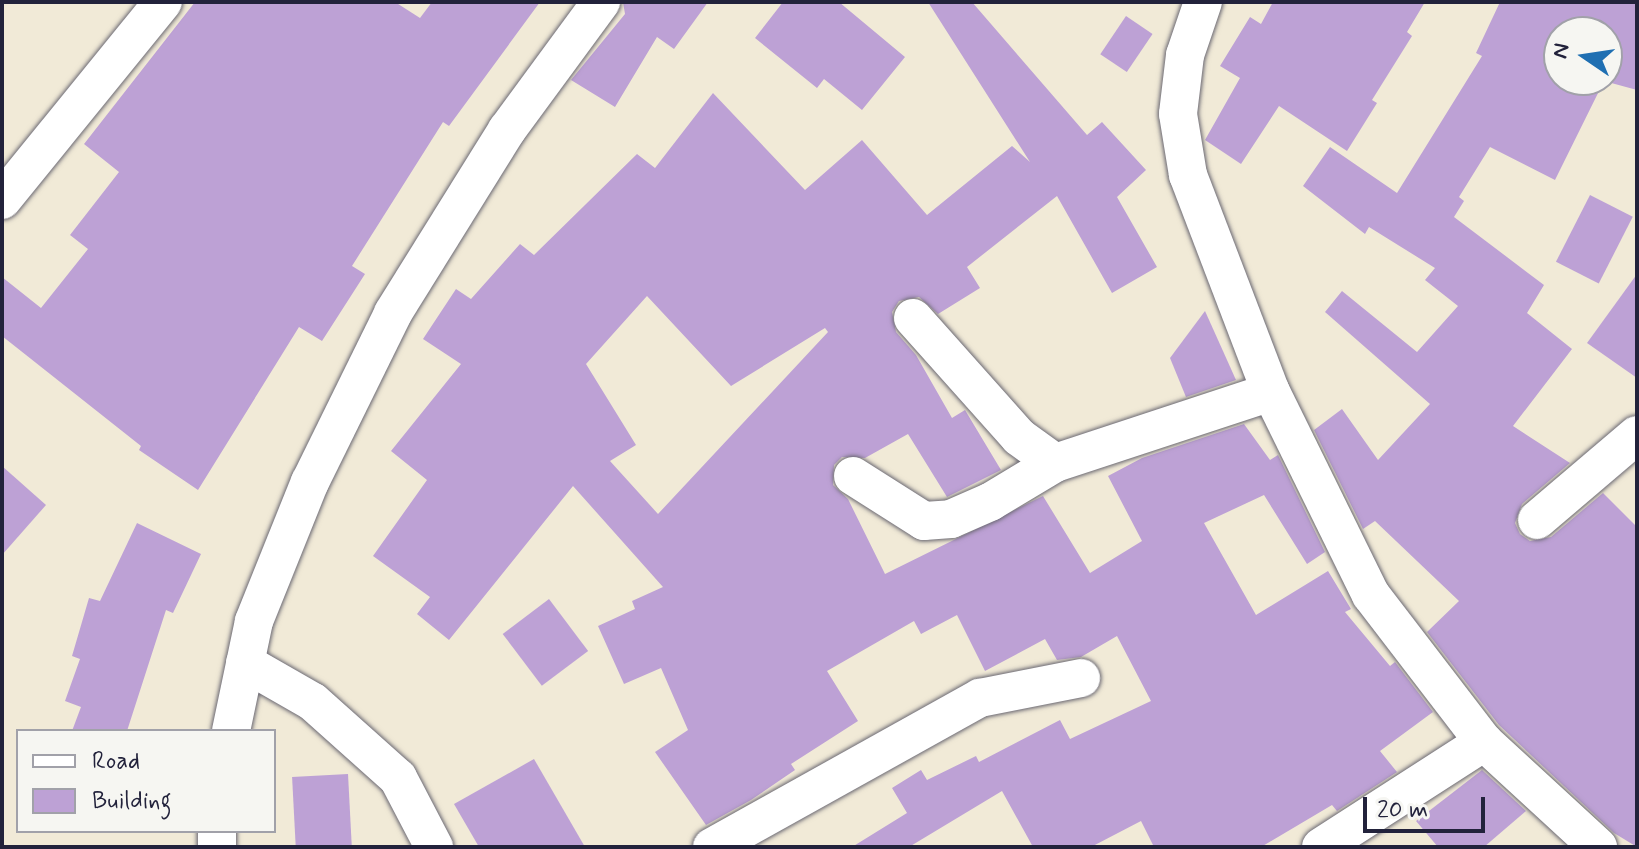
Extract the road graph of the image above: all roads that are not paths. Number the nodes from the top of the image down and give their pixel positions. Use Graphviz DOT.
graph roads {
  1 [pos="163,2"];
  2 [pos="601,2"];
  3 [pos="1203,2"];
  4 [pos="2,200"];
  5 [pos="913,318"];
  6 [pos="1271,392"];
  7 [pos="1637,435"];
  8 [pos="1055,463"];
  9 [pos="853,476"];
  10 [pos="1537,520"];
  11 [pos="245,663"];
  12 [pos="1081,678"];
  13 [pos="231,729"];
  14 [pos="1484,742"];
  15 [pos="434,847"];
  16 [pos="712,847"];
  17 [pos="1321,847"];
  18 [pos="1598,847"];
  1 -- 4 [label="street"];
  2 -- 11 [label="street"];
  3 -- 6 [label="street"];
  5 -- 8 [label="street"];
  6 -- 8 [label="street"];
  6 -- 14 [label="street"];
  7 -- 10 [label="street"];
  8 -- 9 [label="street"];
  11 -- 13 [label="street"];
  11 -- 15 [label="street"];
  12 -- 16 [label="street"];
  14 -- 17 [label="street"];
  14 -- 18 [label="street"];
}
